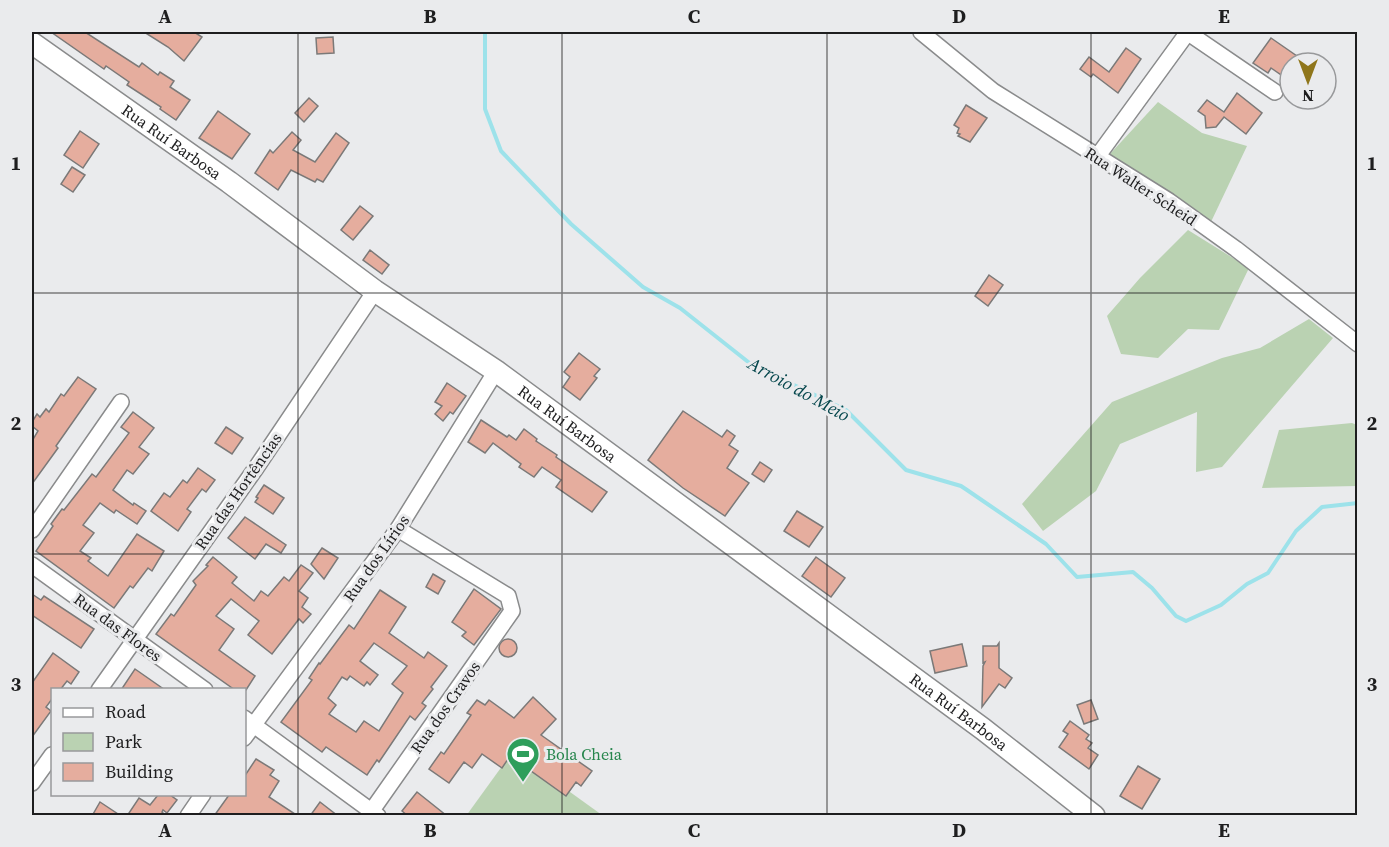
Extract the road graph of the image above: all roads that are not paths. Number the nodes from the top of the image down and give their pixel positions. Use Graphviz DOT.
graph roads {
  1 [pos="1187,32"];
  2 [pos="926,33"];
  3 [pos="32,43"];
  4 [pos="1275,92"];
  5 [pos="1097,157"];
  6 [pos="375,291"];
  7 [pos="1358,344"];
  8 [pos="496,371"];
  9 [pos="122,402"];
  10 [pos="398,529"];
  11 [pos="32,530"];
  12 [pos="32,566"];
  13 [pos="135,639"];
  14 [pos="100,688"];
  15 [pos="202,688"];
  16 [pos="249,721"];
  17 [pos="51,756"];
  18 [pos="32,783"];
  19 [pos="202,796"];
  20 [pos="373,814"];
  21 [pos="188,816"];
  22 [pos="1094,816"];
  1 -- 4 [label="street"];
  1 -- 5 [label="street"];
  2 -- 5 [label="street, Rua Walter Scheid"];
  3 -- 6 [label="main road, Rua Ruí Barbosa"];
  5 -- 7 [label="street, Rua Walter Scheid"];
  6 -- 8 [label="main road, Rua Ruí Barbosa"];
  6 -- 13 [label="street, Rua das Hortências"];
  8 -- 10 [label="street, Rua dos Lírios"];
  8 -- 22 [label="main road, Rua Ruí Barbosa"];
  9 -- 11 [label="street"];
  10 -- 16 [label="street, Rua dos Lírios"];
  10 -- 20 [label="street, Rua dos Cravos"];
  12 -- 13 [label="street, Rua das Flores"];
  13 -- 14 [label="street, Rua das Hortências"];
  13 -- 15 [label="street, Rua das Flores"];
  16 -- 20 [label="street"];
  17 -- 18 [label="street"];
  19 -- 21 [label="street"];
}
